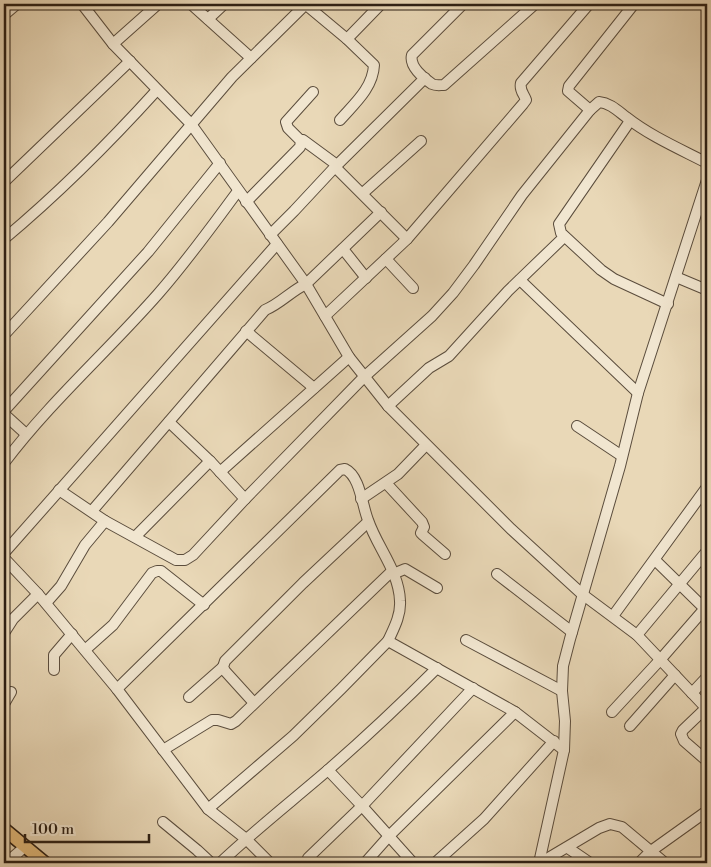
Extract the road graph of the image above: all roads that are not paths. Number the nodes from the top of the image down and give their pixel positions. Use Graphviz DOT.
graph roads {
  1 [pos="17,4"];
  2 [pos="82,4"];
  3 [pos="158,4"];
  4 [pos="191,4"];
  5 [pos="224,4"];
  6 [pos="306,4"];
  7 [pos="381,4"];
  8 [pos="535,4"];
  9 [pos="589,4"];
  10 [pos="634,4"];
  11 [pos="461,6"];
  12 [pos="4,15"];
  13 [pos="208,19"];
  14 [pos="347,39"];
  15 [pos="113,44"];
  16 [pos="251,58"];
  17 [pos="130,61"];
  18 [pos="426,78"];
  19 [pos="157,90"];
  20 [pos="313,92"];
  21 [pos="590,110"];
  22 [pos="340,120"];
  23 [pos="630,121"];
  24 [pos="191,124"];
  25 [pos="303,140"];
  26 [pos="421,141"];
  27 [pos="707,163"];
  28 [pos="220,164"];
  29 [pos="335,167"];
  30 [pos="707,180"];
  31 [pos="4,182"];
  32 [pos="238,191"];
  33 [pos="362,193"];
  34 [pos="246,202"];
  35 [pos="382,212"];
  36 [pos="270,235"];
  37 [pos="564,237"];
  38 [pos="4,239"];
  39 [pos="407,239"];
  40 [pos="277,244"];
  41 [pos="343,249"];
  42 [pos="386,259"];
  43 [pos="676,277"];
  44 [pos="366,278"];
  45 [pos="520,280"];
  46 [pos="306,284"];
  47 [pos="413,288"];
  48 [pos="707,290"];
  49 [pos="668,304"];
  50 [pos="325,316"];
  51 [pos="246,331"];
  52 [pos="4,335"];
  53 [pos="349,357"];
  54 [pos="364,377"];
  55 [pos="314,388"];
  56 [pos="638,393"];
  57 [pos="388,406"];
  58 [pos="4,412"];
  59 [pos="169,422"];
  60 [pos="577,426"];
  61 [pos="26,434"];
  62 [pos="426,445"];
  63 [pos="622,456"];
  64 [pos="210,461"];
  65 [pos="4,463"];
  66 [pos="220,472"];
  67 [pos="386,483"];
  68 [pos="707,487"];
  69 [pos="59,490"];
  70 [pos="245,499"];
  71 [pos="361,499"];
  72 [pos="92,511"];
  73 [pos="105,520"];
  74 [pos="368,522"];
  75 [pos="135,537"];
  76 [pos="707,551"];
  77 [pos="4,553"];
  78 [pos="445,554"];
  79 [pos="4,558"];
  80 [pos="655,560"];
  81 [pos="393,572"];
  82 [pos="497,574"];
  83 [pos="679,583"];
  84 [pos="437,588"];
  85 [pos="38,594"];
  86 [pos="582,594"];
  87 [pos="46,604"];
  88 [pos="204,604"];
  89 [pos="706,607"];
  90 [pos="613,616"];
  91 [pos="572,632"];
  92 [pos="4,633"];
  93 [pos="72,634"];
  94 [pos="637,635"];
  95 [pos="466,640"];
  96 [pos="388,641"];
  97 [pos="85,650"];
  98 [pos="660,660"];
  99 [pos="223,667"];
  100 [pos="437,668"];
  101 [pos="54,670"];
  102 [pos="676,675"];
  103 [pos="707,677"];
  104 [pos="473,688"];
  105 [pos="118,689"];
  106 [pos="562,691"];
  107 [pos="11,692"];
  108 [pos="692,693"];
  109 [pos="189,697"];
  110 [pos="4,704"];
  111 [pos="254,704"];
  112 [pos="707,708"];
  113 [pos="515,712"];
  114 [pos="612,712"];
  115 [pos="630,726"];
  116 [pos="554,741"];
  117 [pos="163,750"];
  118 [pos="564,750"];
  119 [pos="707,760"];
  120 [pos="328,770"];
  121 [pos="362,806"];
  122 [pos="208,809"];
  123 [pos="707,811"];
  124 [pos="163,822"];
  125 [pos="4,829"];
  126 [pos="389,836"];
  127 [pos="246,839"];
  128 [pos="4,840"];
  129 [pos="568,848"];
  130 [pos="20,851"];
  131 [pos="652,851"];
  132 [pos="308,858"];
  133 [pos="224,860"];
  134 [pos="6,863"];
  135 [pos="34,863"];
  136 [pos="45,863"];
  137 [pos="211,863"];
  138 [pos="236,863"];
  139 [pos="270,863"];
  140 [pos="365,863"];
  141 [pos="413,863"];
  142 [pos="435,863"];
  143 [pos="540,863"];
  144 [pos="590,863"];
  145 [pos="639,863"];
  146 [pos="665,863"];
  1 -- 12 [label="street"];
  2 -- 15 [label="street"];
  3 -- 15 [label="street"];
  4 -- 13 [label="street"];
  5 -- 13 [label="street"];
  6 -- 14 [label="street"];
  6 -- 16 [label="street"];
  7 -- 14 [label="street"];
  8 -- 18 [label="street"];
  9 -- 39 [label="street"];
  10 -- 21 [label="street"];
  11 -- 18 [label="street"];
  13 -- 16 [label="street"];
  14 -- 22 [label="street"];
  15 -- 17 [label="street"];
  16 -- 24 [label="street"];
  17 -- 19 [label="street"];
  17 -- 31 [label="street"];
  18 -- 29 [label="street"];
  19 -- 24 [label="street"];
  19 -- 38 [label="street"];
  20 -- 34 [label="street"];
  21 -- 23 [label="street"];
  21 -- 54 [label="street"];
  23 -- 27 [label="street"];
  23 -- 37 [label="street"];
  24 -- 28 [label="street"];
  24 -- 52 [label="street"];
  25 -- 29 [label="street"];
  26 -- 33 [label="street"];
  28 -- 32 [label="street"];
  28 -- 58 [label="street"];
  29 -- 33 [label="street"];
  29 -- 36 [label="street"];
  30 -- 43 [label="street"];
  32 -- 34 [label="street"];
  32 -- 61 [label="street"];
  33 -- 35 [label="street"];
  34 -- 36 [label="street"];
  35 -- 39 [label="street"];
  35 -- 41 [label="street"];
  36 -- 40 [label="street"];
  37 -- 45 [label="street"];
  37 -- 49 [label="street"];
  39 -- 42 [label="street"];
  40 -- 46 [label="street"];
  40 -- 69 [label="street"];
  41 -- 44 [label="street"];
  41 -- 46 [label="street"];
  42 -- 44 [label="street"];
  42 -- 47 [label="street"];
  43 -- 48 [label="street"];
  43 -- 49 [label="street"];
  44 -- 50 [label="street"];
  45 -- 56 [label="street"];
  45 -- 57 [label="street"];
  46 -- 50 [label="street"];
  46 -- 51 [label="street"];
  49 -- 56 [label="street"];
  50 -- 53 [label="street"];
  51 -- 55 [label="street"];
  51 -- 59 [label="street"];
  53 -- 54 [label="street"];
  53 -- 55 [label="street"];
  54 -- 57 [label="street"];
  54 -- 70 [label="street"];
  55 -- 66 [label="street"];
  56 -- 63 [label="street"];
  57 -- 62 [label="street"];
  58 -- 61 [label="street"];
  59 -- 64 [label="street"];
  59 -- 72 [label="street"];
  60 -- 63 [label="street"];
  61 -- 65 [label="street"];
  62 -- 67 [label="street"];
  62 -- 86 [label="street"];
  63 -- 86 [label="street"];
  64 -- 66 [label="street"];
  64 -- 75 [label="street"];
  66 -- 70 [label="street"];
  67 -- 71 [label="street"];
  67 -- 78 [label="street"];
  68 -- 80 [label="street"];
  69 -- 72 [label="street"];
  69 -- 77 [label="street"];
  70 -- 75 [label="street"];
  71 -- 74 [label="street"];
  71 -- 88 [label="street"];
  72 -- 73 [label="street"];
  73 -- 75 [label="street"];
  73 -- 87 [label="street"];
  74 -- 81 [label="street"];
  74 -- 99 [label="street"];
  76 -- 83 [label="street"];
  79 -- 85 [label="street"];
  80 -- 83 [label="street"];
  80 -- 90 [label="street"];
  81 -- 84 [label="street"];
  81 -- 96 [label="street"];
  81 -- 111 [label="street"];
  82 -- 91 [label="street"];
  83 -- 89 [label="street"];
  83 -- 94 [label="street"];
  85 -- 87 [label="street"];
  85 -- 92 [label="street"];
  86 -- 90 [label="street"];
  86 -- 91 [label="street"];
  87 -- 93 [label="street"];
  88 -- 97 [label="street"];
  88 -- 105 [label="street"];
  89 -- 98 [label="street"];
  90 -- 94 [label="street"];
  91 -- 106 [label="street"];
  93 -- 97 [label="street"];
  93 -- 101 [label="street"];
  94 -- 98 [label="street"];
  95 -- 106 [label="street"];
  96 -- 100 [label="street"];
  96 -- 122 [label="street"];
  97 -- 105 [label="street"];
  98 -- 102 [label="street"];
  98 -- 114 [label="street"];
  99 -- 109 [label="street"];
  99 -- 111 [label="street"];
  100 -- 104 [label="street"];
  100 -- 120 [label="street"];
  102 -- 108 [label="street"];
  102 -- 115 [label="street"];
  103 -- 108 [label="street"];
  104 -- 113 [label="street"];
  104 -- 121 [label="street"];
  105 -- 117 [label="street"];
  106 -- 118 [label="street"];
  107 -- 110 [label="street"];
  108 -- 112 [label="street"];
  111 -- 117 [label="street"];
  112 -- 119 [label="street"];
  113 -- 116 [label="street"];
  113 -- 126 [label="street"];
  116 -- 118 [label="street"];
  116 -- 142 [label="street"];
  117 -- 122 [label="street"];
  118 -- 143 [label="street"];
  120 -- 121 [label="street"];
  120 -- 127 [label="street"];
  121 -- 126 [label="street"];
  121 -- 132 [label="street"];
  122 -- 127 [label="street"];
  123 -- 131 [label="street"];
  124 -- 137 [label="street"];
  125 -- 136 [label="main road"];
  126 -- 140 [label="street"];
  126 -- 141 [label="street"];
  127 -- 133 [label="street"];
  127 -- 139 [label="street"];
  128 -- 130 [label="main road"];
  129 -- 131 [label="street"];
  129 -- 143 [label="street"];
  129 -- 144 [label="street"];
  130 -- 134 [label="street"];
  130 -- 135 [label="main road"];
  131 -- 145 [label="street"];
  131 -- 146 [label="street"];
  133 -- 138 [label="street"];
}
